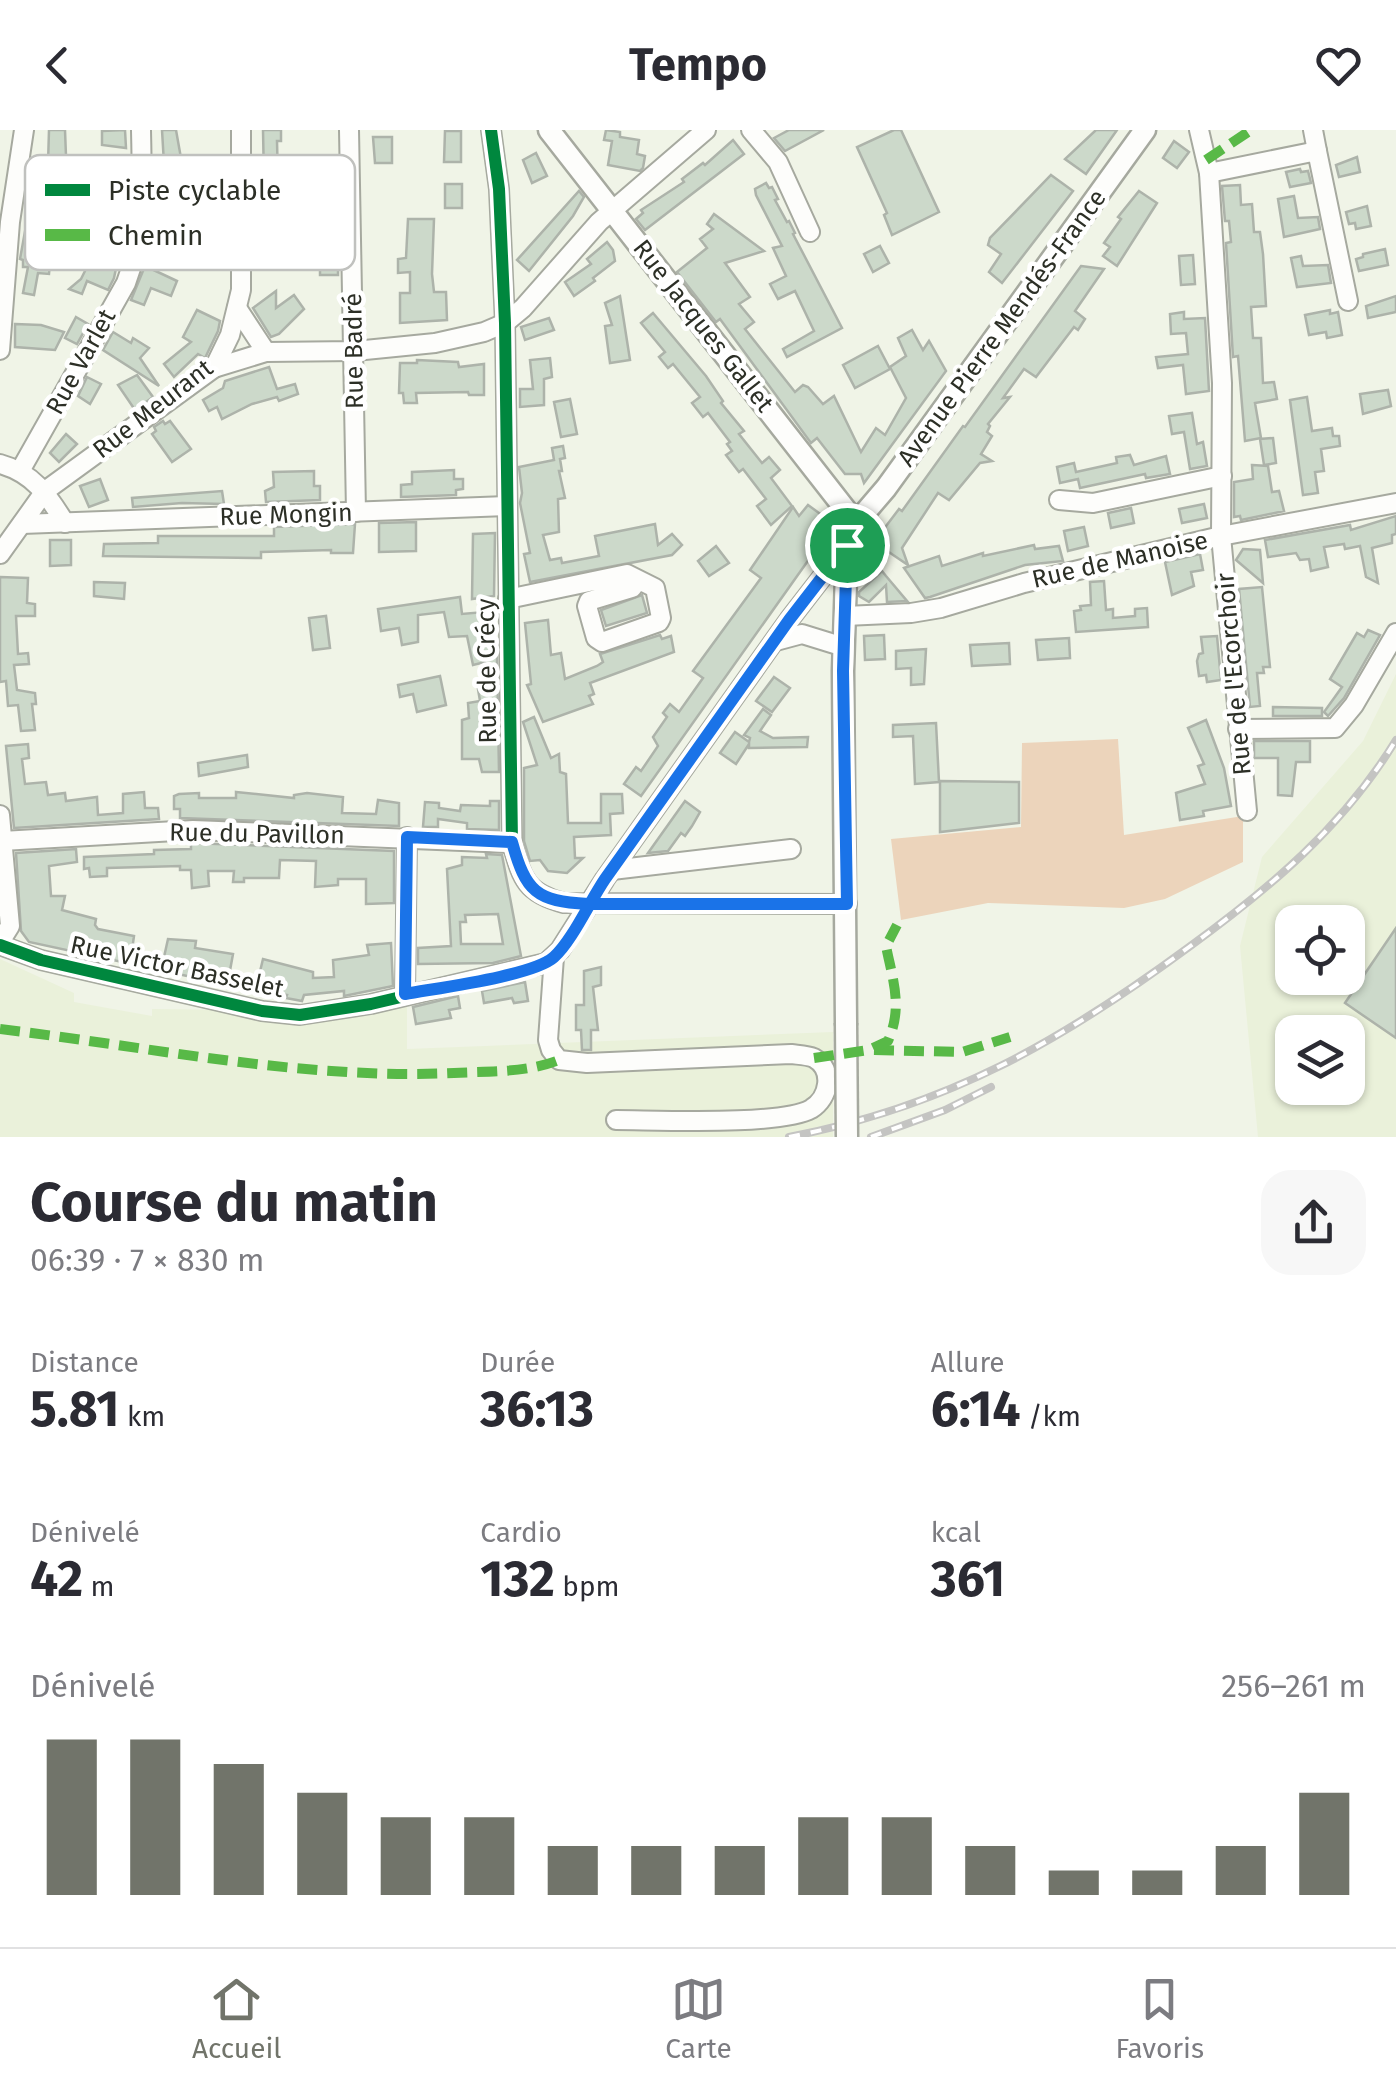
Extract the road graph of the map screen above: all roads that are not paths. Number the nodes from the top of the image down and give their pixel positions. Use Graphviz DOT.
graph roads {
  1 [pos="24,130"];
  2 [pos="242,130"];
  3 [pos="350,130"];
  4 [pos="491,130"];
  5 [pos="549,130"];
  6 [pos="751,130"];
  7 [pos="1144,130"];
  8 [pos="1199,130"];
  9 [pos="1313,130"];
  10 [pos="706,131"];
  11 [pos="1317,151"];
  12 [pos="242,155"];
  13 [pos="350,155"];
  14 [pos="1209,173"];
  15 [pos="612,210"];
  16 [pos="810,232"];
  17 [pos="131,270"];
  18 [pos="241,270"];
  19 [pos="353,270"];
  20 [pos="1348,300"];
  21 [pos="237,308"];
  22 [pos="505,323"];
  23 [pos="0,350"];
  24 [pos="354,351"];
  25 [pos="266,352"];
  26 [pos="214,368"];
  27 [pos="0,464"];
  28 [pos="20,471"];
  29 [pos="1222,476"];
  30 [pos="44,491"];
  31 [pos="1059,500"];
  32 [pos="1396,503"];
  33 [pos="507,506"];
  34 [pos="356,512"];
  35 [pos="66,523"];
  36 [pos="856,523"];
  37 [pos="22,524"];
  38 [pos="1221,536"];
  39 [pos="847,545"];
  40 [pos="0,554"];
  41 [pos="633,577"];
  42 [pos="508,599"];
  43 [pos="845,616"];
  44 [pos="1396,633"];
  45 [pos="776,641"];
  46 [pos="844,648"];
  47 [pos="1238,730"];
  48 [pos="1247,812"];
  49 [pos="0,815"];
  50 [pos="407,837"];
  51 [pos="2,841"];
  52 [pos="512,842"];
  53 [pos="791,850"];
  54 [pos="612,870"];
  55 [pos="588,904"];
  56 [pos="847,904"];
  57 [pos="0,943"];
  58 [pos="554,957"];
  59 [pos="405,994"];
  60 [pos="616,1120"];
  61 [pos="847,1137"];
  1 -- 23 [label="street"];
  2 -- 12 [label="street, Rue Meurant"];
  3 -- 13 [label="street, Rue Badré"];
  4 -- 22 [label="street, Rue de Crécy"];
  5 -- 15 [label="main road, Rue Jacques Gallet"];
  6 -- 16 [label="street"];
  7 -- 36 [label="main road, Avenue Pierre Mendés-France"];
  8 -- 14 [label="street, Rue de l'Ecorchoir"];
  9 -- 11 [label="street"];
  10 -- 15 [label="street"];
  11 -- 14 [label="street"];
  11 -- 20 [label="street"];
  14 -- 29 [label="street, Rue de l'Ecorchoir"];
  15 -- 22 [label="street"];
  15 -- 36 [label="main road, Rue Jacques Gallet"];
  17 -- 28 [label="street, Rue Varlet"];
  18 -- 21 [label="street, Rue Meurant"];
  19 -- 24 [label="street, Rue Badré"];
  21 -- 25 [label="street"];
  21 -- 26 [label="street, Rue Meurant"];
  22 -- 24 [label="street"];
  22 -- 33 [label="street, Rue de Crécy"];
  24 -- 25 [label="street"];
  24 -- 34 [label="street, Rue Badré"];
  25 -- 26 [label="street"];
  26 -- 30 [label="street, Rue Meurant"];
  27 -- 28 [label="street"];
  28 -- 30 [label="street"];
  29 -- 31 [label="street"];
  29 -- 38 [label="street, Rue de l'Ecorchoir"];
  30 -- 35 [label="street"];
  30 -- 37 [label="street"];
  32 -- 38 [label="street, Rue de Manoise"];
  33 -- 34 [label="street, Rue Mongin"];
  33 -- 42 [label="street, Rue de Crécy"];
  34 -- 35 [label="street, Rue Mongin"];
  35 -- 37 [label="street, Rue Mongin"];
  36 -- 39 [label="main road, Avenue Pierre Mendés-France"];
  37 -- 40 [label="street"];
  38 -- 43 [label="street, Rue de Manoise"];
  38 -- 47 [label="street, Rue de l'Ecorchoir"];
  39 -- 43 [label="main road"];
  39 -- 45 [label="street"];
  41 -- 42 [label="street, Rue de Crécy"];
  42 -- 52 [label="street, Rue de Crécy"];
  43 -- 46 [label="main road"];
  44 -- 47 [label="street"];
  45 -- 46 [label="street"];
  45 -- 54 [label="street"];
  46 -- 56 [label="main road"];
  47 -- 48 [label="street, Rue de l'Ecorchoir"];
  49 -- 51 [label="street"];
  50 -- 51 [label="street, Rue du Pavillon"];
  50 -- 52 [label="street, Rue du Pavillon"];
  50 -- 59 [label="street"];
  51 -- 57 [label="street"];
  52 -- 55 [label="street, Rue de Crécy"];
  53 -- 54 [label="street"];
  54 -- 55 [label="street"];
  55 -- 56 [label="street, Rue de Crécy"];
  55 -- 58 [label="street"];
  56 -- 61 [label="main road, bridge"];
  57 -- 59 [label="street, Rue Victor Basselet"];
  58 -- 59 [label="street, Rue Victor Basselet"];
  58 -- 60 [label="street"];
}
